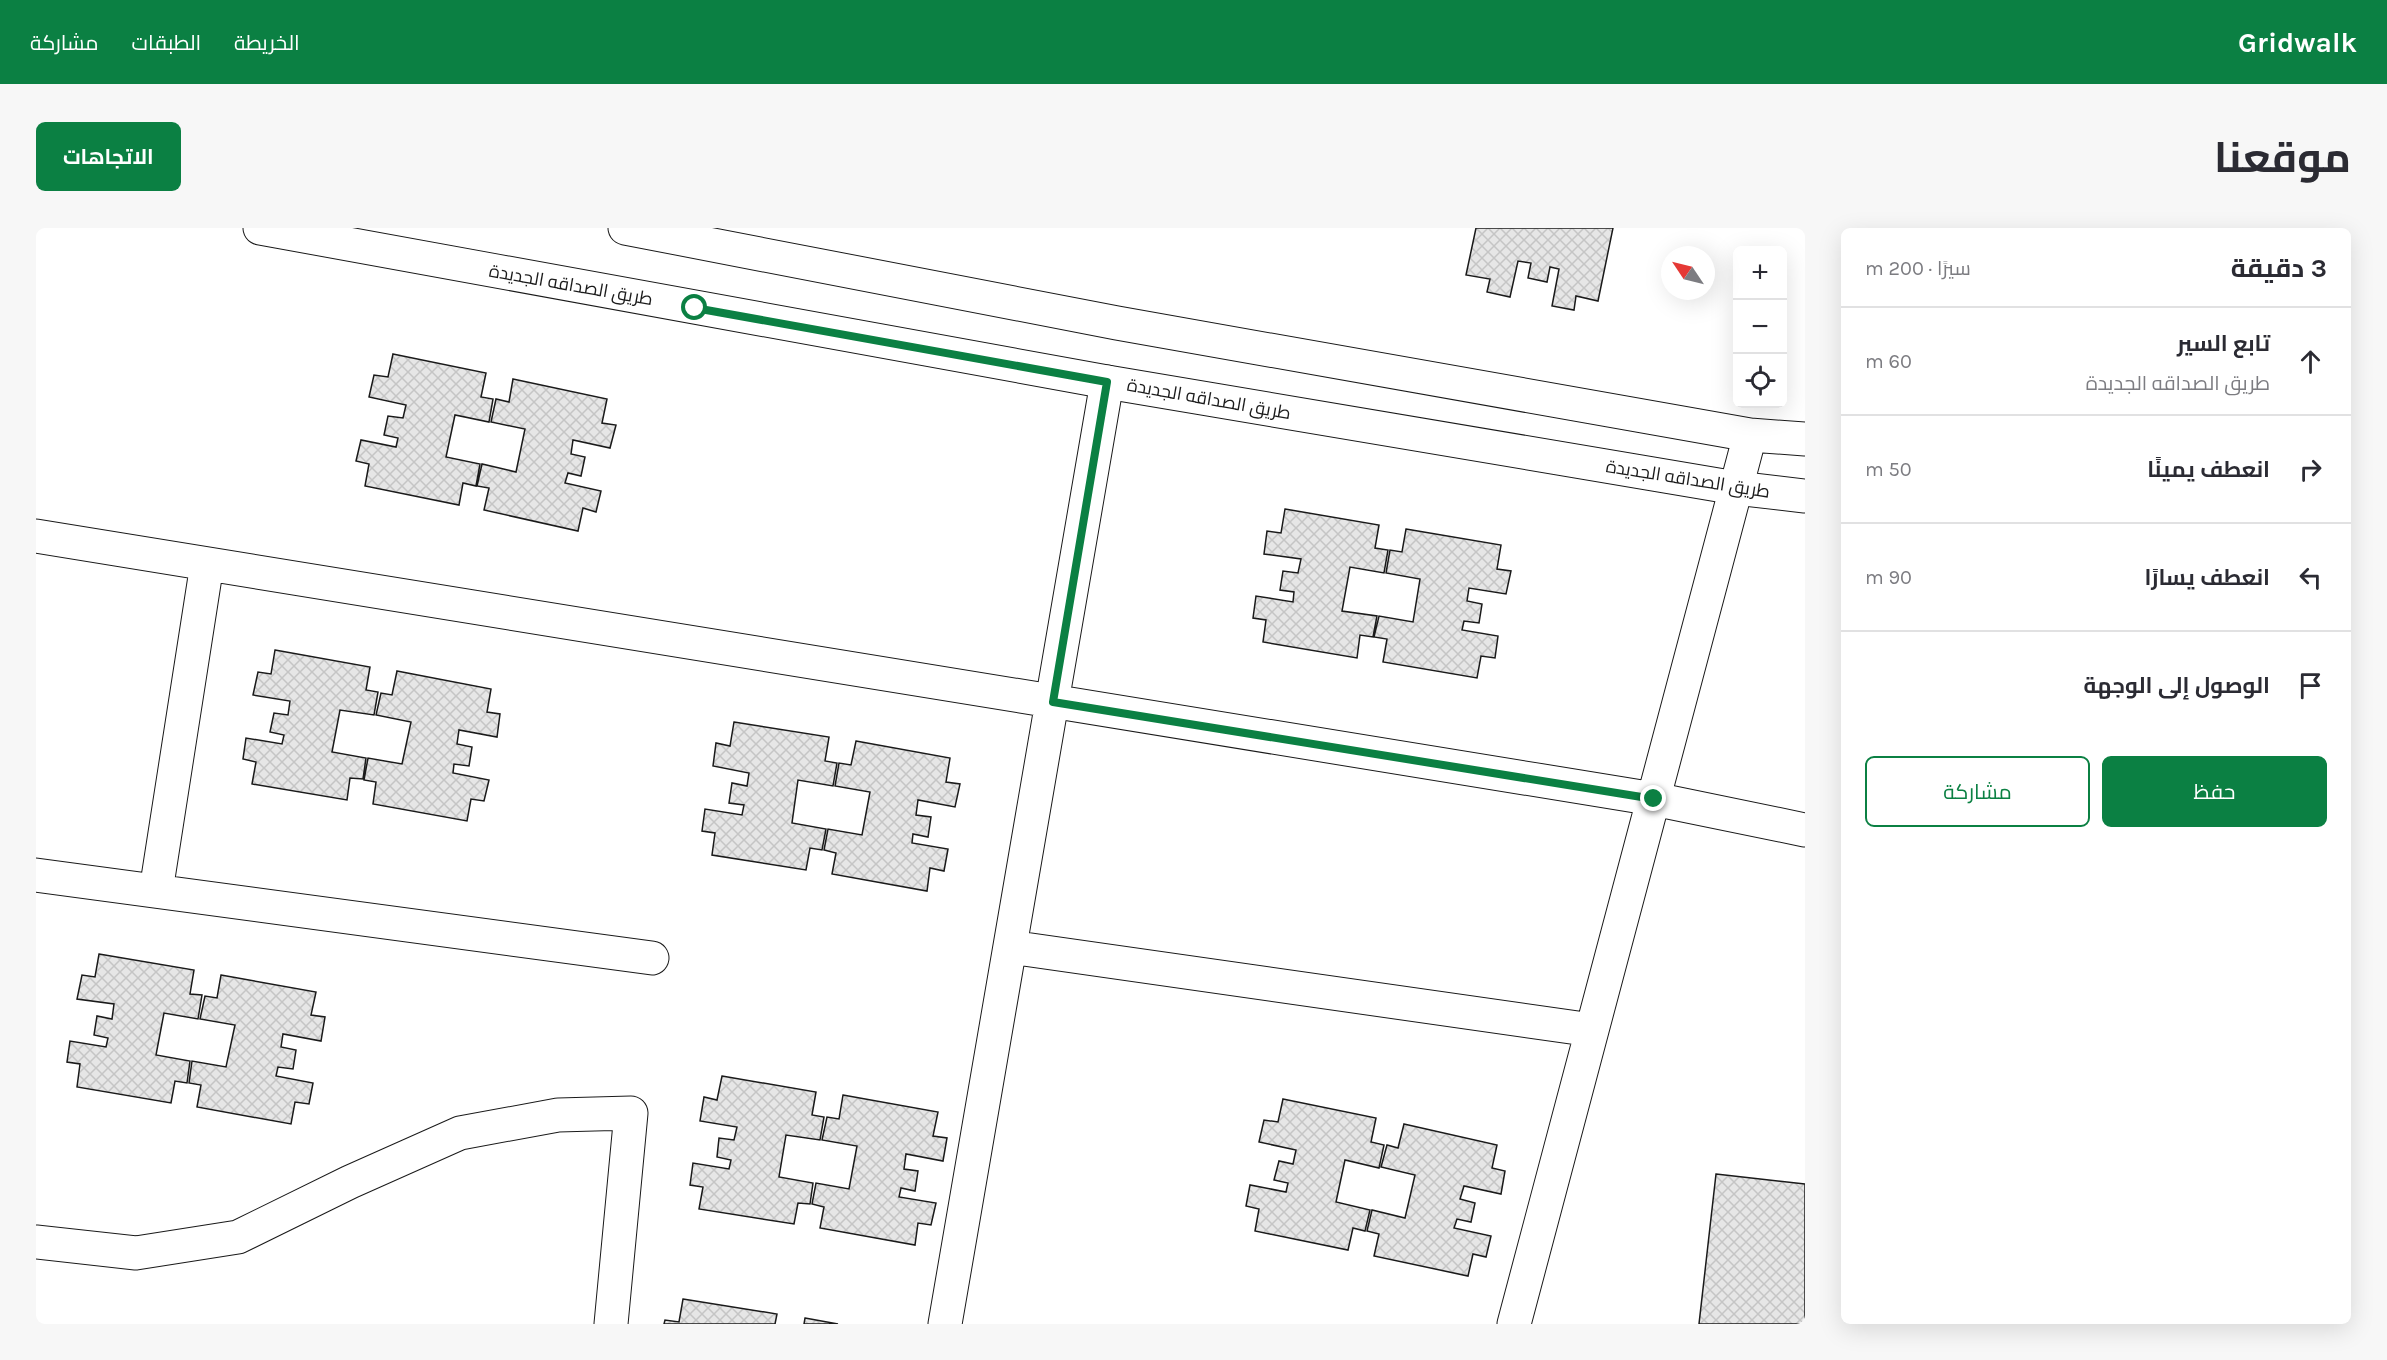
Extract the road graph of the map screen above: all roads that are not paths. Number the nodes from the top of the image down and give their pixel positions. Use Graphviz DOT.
graph roads {
  1 [pos="260,228"];
  2 [pos="625,228"];
  3 [pos="1107,382"];
  4 [pos="1750,435"];
  5 [pos="1805,439"];
  6 [pos="1736,488"];
  7 [pos="1805,496"];
  8 [pos="36,536"];
  9 [pos="207,564"];
  10 [pos="1053,702"];
  11 [pos="1654,799"];
  12 [pos="1805,830"];
  13 [pos="36,875"];
  14 [pos="156,891"];
  15 [pos="1010,946"];
  16 [pos="652,958"];
  17 [pos="1592,1030"];
  18 [pos="36,1242"];
  19 [pos="611,1324"];
  20 [pos="945,1324"];
  21 [pos="1514,1324"];
  1 -- 3 [label="street, طريق الصداقه الجديدة"];
  2 -- 4 [label="street"];
  3 -- 6 [label="street, طريق الصداقه الجديدة"];
  3 -- 10 [label="street"];
  4 -- 5 [label="street"];
  4 -- 6 [label="street"];
  6 -- 7 [label="street, طريق الصداقه الجديدة"];
  6 -- 11 [label="street"];
  8 -- 9 [label="street"];
  9 -- 10 [label="street"];
  9 -- 14 [label="street"];
  10 -- 11 [label="street"];
  10 -- 15 [label="street"];
  11 -- 12 [label="street"];
  11 -- 17 [label="street"];
  13 -- 14 [label="street"];
  14 -- 16 [label="street"];
  15 -- 17 [label="street"];
  15 -- 20 [label="street"];
  17 -- 21 [label="street"];
  18 -- 19 [label="street"];
}
